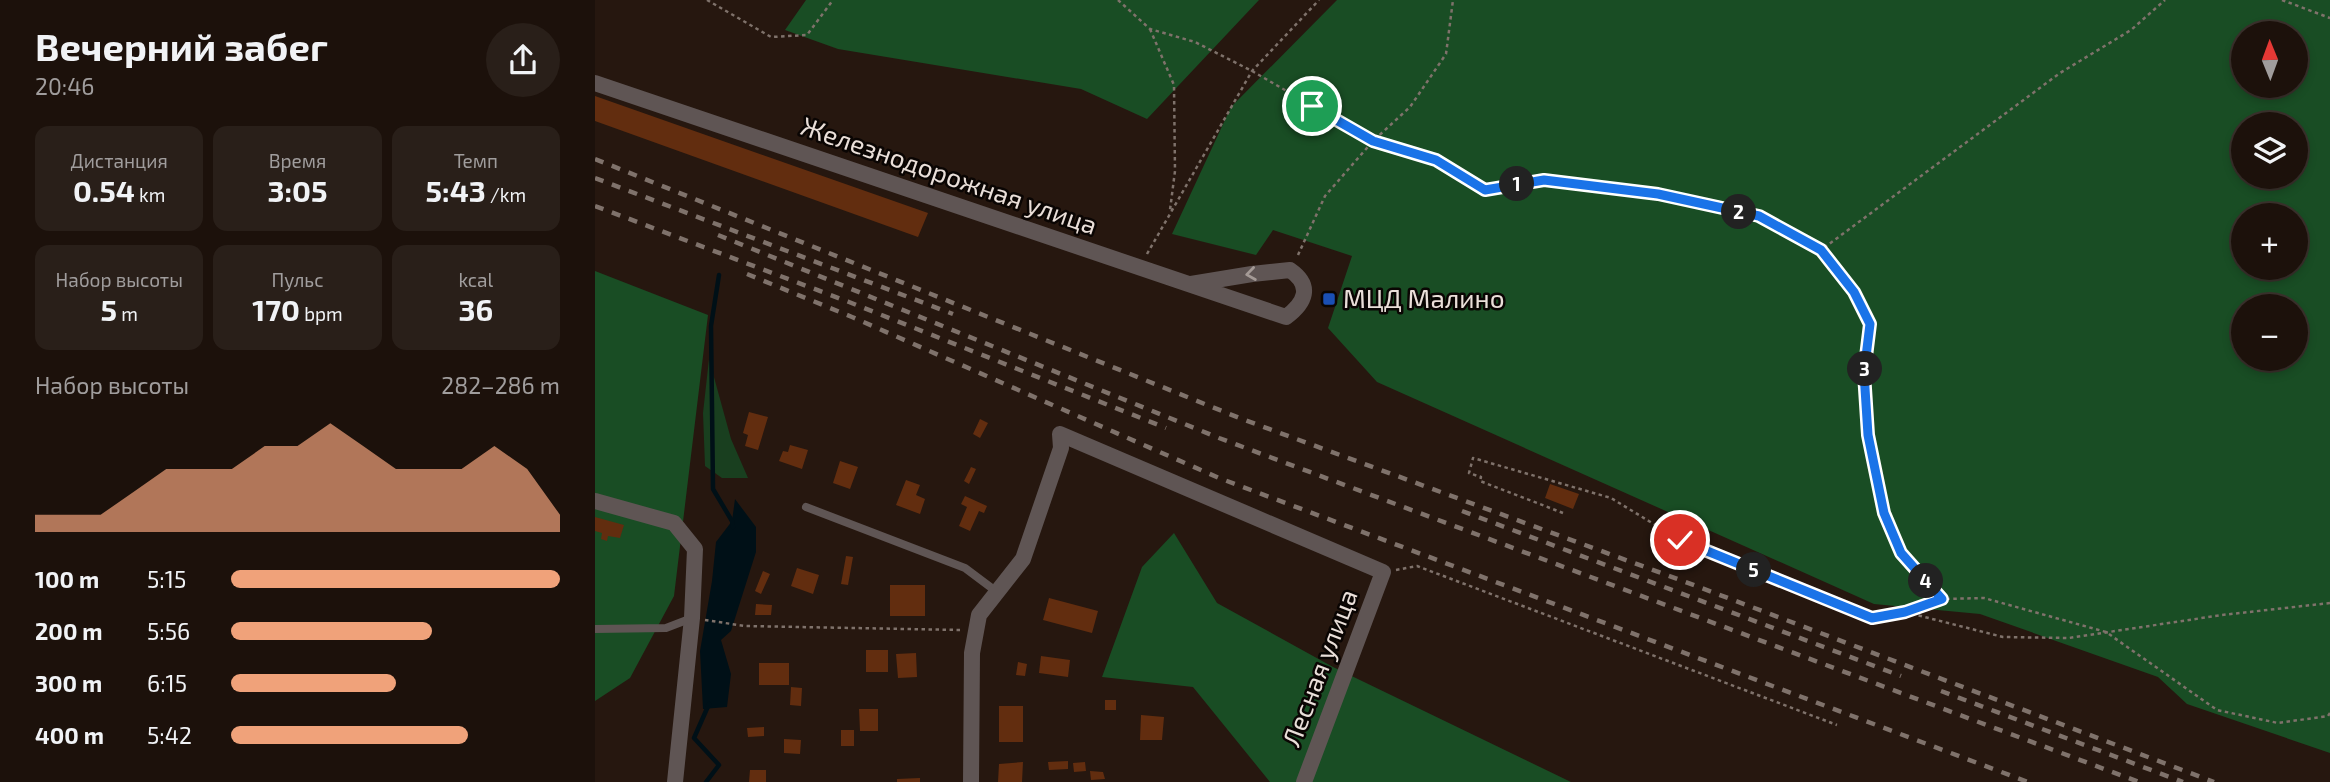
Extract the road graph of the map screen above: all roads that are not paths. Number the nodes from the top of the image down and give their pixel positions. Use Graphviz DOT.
graph roads {
  1 [pos="595,83"];
  2 [pos="1191,284"];
  3 [pos="595,501"];
  4 [pos="806,506"];
  5 [pos="997,592"];
  6 [pos="692,618"];
  7 [pos="595,629"];
  8 [pos="675,782"];
  9 [pos="971,782"];
  10 [pos="1304,782"];
  1 -- 2 [label="street, Железнодорожная улица"];
  2 -- 2 [label="street, Железнодорожная улица, one-way"];
  3 -- 6 [label="street"];
  4 -- 5 [label="lane"];
  5 -- 9 [label="street"];
  5 -- 10 [label="street, Лесная улица"];
  6 -- 7 [label="lane"];
  6 -- 8 [label="street"];
}
